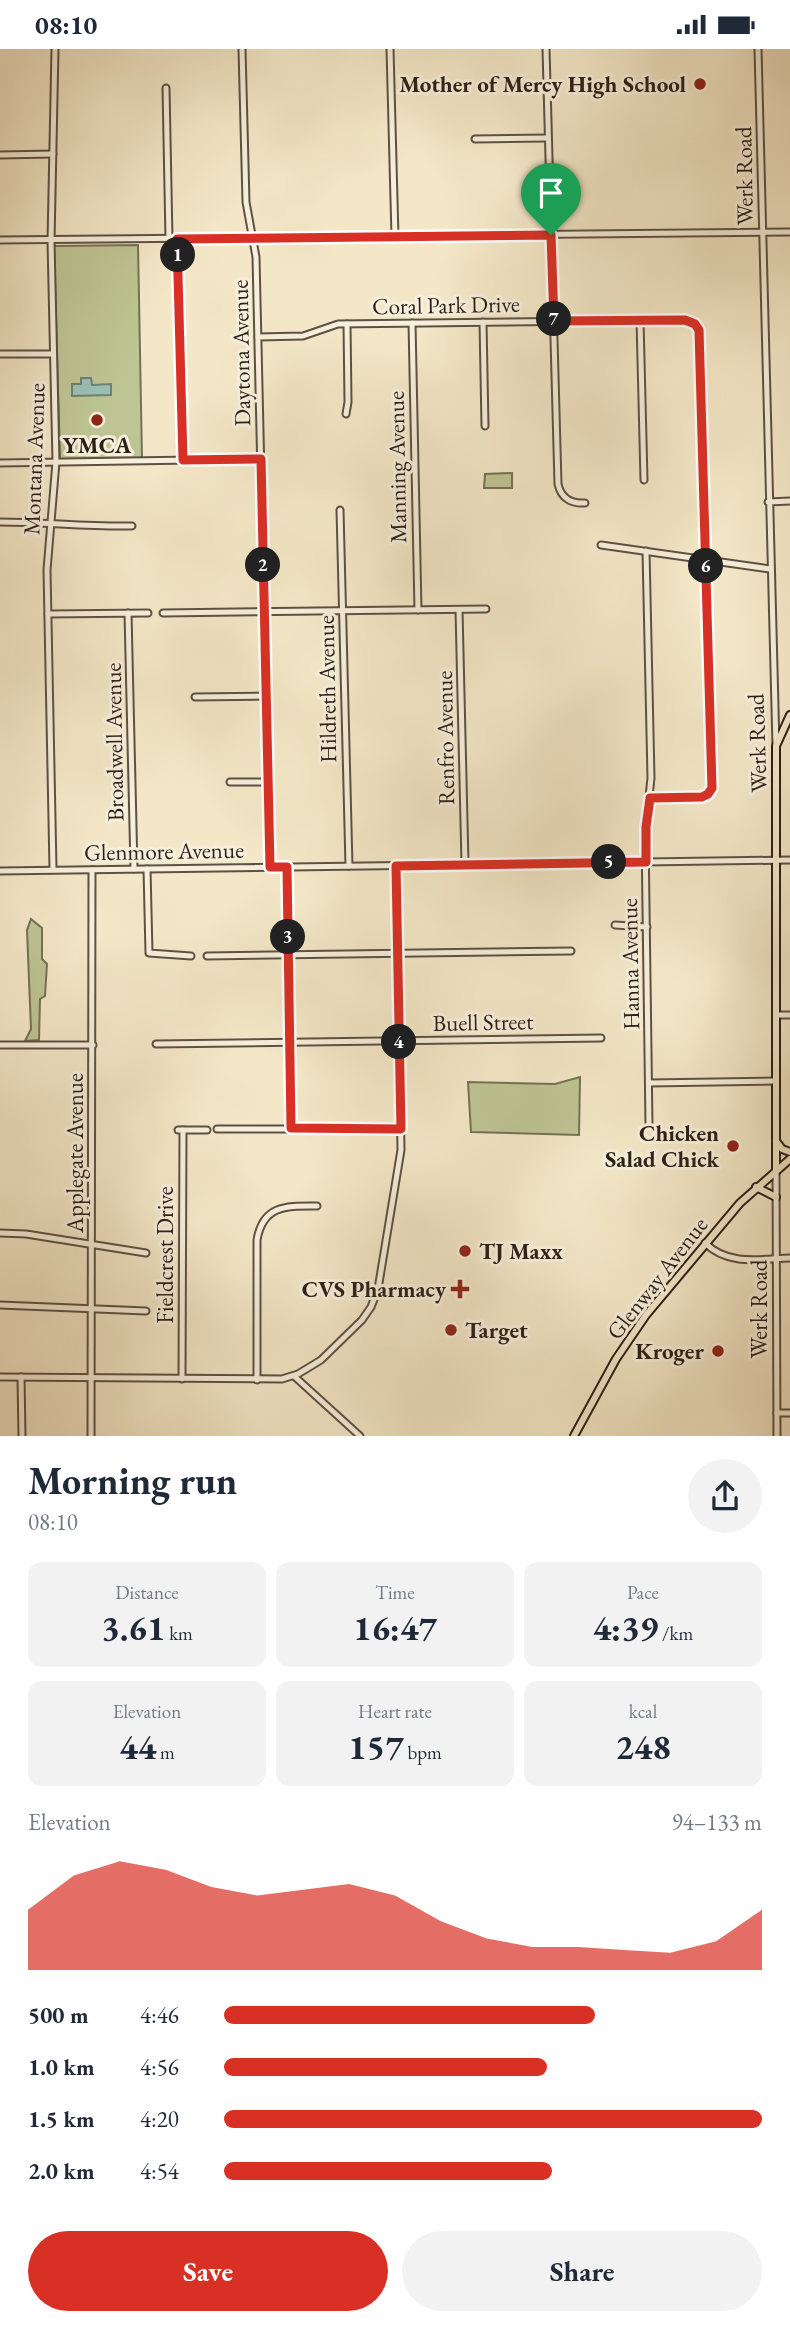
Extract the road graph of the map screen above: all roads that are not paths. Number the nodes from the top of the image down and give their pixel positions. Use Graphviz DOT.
graph roads {
  1 [pos="55,49"];
  2 [pos="242,49"];
  3 [pos="390,49"];
  4 [pos="546,49"];
  5 [pos="758,49"];
  6 [pos="166,88"];
  7 [pos="548,138"];
  8 [pos="475,139"];
  9 [pos="53,154"];
  10 [pos="0,155"];
  11 [pos="763,232"];
  12 [pos="790,232"];
  13 [pos="551,235"];
  14 [pos="395,237"];
  15 [pos="253,238"];
  16 [pos="169,239"];
  17 [pos="177,239"];
  18 [pos="0,240"];
  19 [pos="51,241"];
  20 [pos="640,320"];
  21 [pos="554,321"];
  22 [pos="483,322"];
  23 [pos="412,323"];
  24 [pos="347,324"];
  25 [pos="258,337"];
  26 [pos="0,354"];
  27 [pos="54,354"];
  28 [pos="346,414"];
  29 [pos="485,426"];
  30 [pos="261,459"];
  31 [pos="183,460"];
  32 [pos="56,462"];
  33 [pos="0,463"];
  34 [pos="644,479"];
  35 [pos="790,501"];
  36 [pos="768,502"];
  37 [pos="585,503"];
  38 [pos="340,510"];
  39 [pos="0,522"];
  40 [pos="51,523"];
  41 [pos="132,527"];
  42 [pos="601,545"];
  43 [pos="646,551"];
  44 [pos="706,560"];
  45 [pos="770,569"];
  46 [pos="486,609"];
  47 [pos="418,610"];
  48 [pos="459,610"];
  49 [pos="342,611"];
  50 [pos="128,613"];
  51 [pos="148,613"];
  52 [pos="163,613"];
  53 [pos="264,613"];
  54 [pos="48,614"];
  55 [pos="267,696"];
  56 [pos="195,697"];
  57 [pos="790,715"];
  58 [pos="776,746"];
  59 [pos="230,782"];
  60 [pos="268,782"];
  61 [pos="650,798"];
  62 [pos="777,860"];
  63 [pos="790,860"];
  64 [pos="646,862"];
  65 [pos="465,865"];
  66 [pos="349,866"];
  67 [pos="396,866"];
  68 [pos="270,867"];
  69 [pos="287,867"];
  70 [pos="53,869"];
  71 [pos="134,869"];
  72 [pos="147,869"];
  73 [pos="92,870"];
  74 [pos="0,871"];
  75 [pos="615,925"];
  76 [pos="647,926"];
  77 [pos="571,951"];
  78 [pos="398,953"];
  79 [pos="288,955"];
  80 [pos="191,956"];
  81 [pos="207,956"];
  82 [pos="777,1015"];
  83 [pos="790,1015"];
  84 [pos="601,1038"];
  85 [pos="399,1041"];
  86 [pos="290,1042"];
  87 [pos="156,1044"];
  88 [pos="0,1045"];
  89 [pos="93,1045"];
  90 [pos="776,1081"];
  91 [pos="649,1083"];
  92 [pos="649,1125"];
  93 [pos="291,1128"];
  94 [pos="217,1129"];
  95 [pos="401,1129"];
  96 [pos="206,1130"];
  97 [pos="776,1142"];
  98 [pos="790,1152"];
  99 [pos="790,1159"];
  100 [pos="776,1170"];
  101 [pos="756,1187"];
  102 [pos="776,1197"];
  103 [pos="317,1206"];
  104 [pos="0,1233"];
  105 [pos="705,1243"];
  106 [pos="92,1244"];
  107 [pos="146,1253"];
  108 [pos="777,1258"];
  109 [pos="790,1258"];
  110 [pos="0,1305"];
  111 [pos="92,1309"];
  112 [pos="146,1311"];
  113 [pos="294,1375"];
  114 [pos="0,1377"];
  115 [pos="21,1377"];
  116 [pos="91,1378"];
  117 [pos="182,1379"];
  118 [pos="257,1380"];
  119 [pos="777,1413"];
  120 [pos="790,1413"];
  121 [pos="22,1436"];
  122 [pos="92,1436"];
  123 [pos="360,1436"];
  124 [pos="574,1436"];
  125 [pos="777,1436"];
  1 -- 9 [label="street, Montana Avenue"];
  2 -- 15 [label="street, Daytona Avenue"];
  3 -- 14 [label="street"];
  4 -- 7 [label="street"];
  5 -- 11 [label="street, Werk Road"];
  6 -- 16 [label="street"];
  7 -- 8 [label="street"];
  7 -- 13 [label="street"];
  9 -- 10 [label="street"];
  9 -- 19 [label="street, Montana Avenue"];
  11 -- 12 [label="street"];
  11 -- 13 [label="street"];
  11 -- 36 [label="street, Werk Road"];
  13 -- 14 [label="street"];
  13 -- 21 [label="street"];
  14 -- 15 [label="street"];
  15 -- 17 [label="street"];
  15 -- 25 [label="street, Daytona Avenue"];
  16 -- 17 [label="street"];
  16 -- 19 [label="street"];
  17 -- 31 [label="street"];
  18 -- 19 [label="street"];
  19 -- 27 [label="street, Montana Avenue"];
  20 -- 21 [label="street, Coral Park Drive"];
  20 -- 34 [label="street"];
  20 -- 44 [label="street, Coral Park Drive"];
  21 -- 22 [label="street, Coral Park Drive"];
  21 -- 37 [label="street"];
  22 -- 23 [label="street, Coral Park Drive"];
  22 -- 29 [label="street"];
  23 -- 24 [label="street, Coral Park Drive"];
  23 -- 47 [label="street, Manning Avenue"];
  24 -- 25 [label="street, Coral Park Drive"];
  24 -- 28 [label="street"];
  25 -- 30 [label="street, Daytona Avenue"];
  26 -- 27 [label="street"];
  27 -- 32 [label="street, Montana Avenue"];
  30 -- 31 [label="street"];
  30 -- 53 [label="street, Daytona Avenue"];
  31 -- 32 [label="street"];
  32 -- 33 [label="street"];
  32 -- 40 [label="street, Montana Avenue"];
  35 -- 36 [label="street"];
  36 -- 45 [label="street, Werk Road"];
  38 -- 49 [label="street, Hildreth Avenue"];
  39 -- 40 [label="street"];
  40 -- 41 [label="street"];
  40 -- 54 [label="street, Montana Avenue"];
  42 -- 43 [label="street"];
  43 -- 44 [label="street"];
  43 -- 61 [label="street, Hanna Avenue"];
  44 -- 45 [label="street"];
  44 -- 61 [label="street"];
  45 -- 58 [label="street, Werk Road"];
  46 -- 48 [label="street"];
  47 -- 48 [label="street"];
  47 -- 49 [label="street"];
  48 -- 65 [label="street, Renfro Avenue"];
  49 -- 53 [label="street"];
  49 -- 66 [label="street, Hildreth Avenue"];
  50 -- 51 [label="street"];
  50 -- 54 [label="street"];
  50 -- 71 [label="street, Broadwell Avenue"];
  52 -- 53 [label="street"];
  53 -- 55 [label="street, Daytona Avenue"];
  54 -- 70 [label="street, Montana Avenue"];
  55 -- 56 [label="street"];
  55 -- 60 [label="street, Daytona Avenue"];
  57 -- 58 [label="main road"];
  58 -- 62 [label="main road, Werk Road"];
  59 -- 60 [label="street"];
  60 -- 68 [label="street, Daytona Avenue"];
  61 -- 64 [label="street, Hanna Avenue"];
  62 -- 63 [label="street, Glenmore Avenue"];
  62 -- 64 [label="street, Glenmore Avenue"];
  62 -- 82 [label="main road, Werk Road"];
  64 -- 65 [label="street, Glenmore Avenue"];
  64 -- 76 [label="street, Hanna Avenue"];
  65 -- 67 [label="street, Glenmore Avenue"];
  66 -- 67 [label="street, Glenmore Avenue"];
  66 -- 69 [label="street, Glenmore Avenue"];
  67 -- 78 [label="street"];
  68 -- 69 [label="street, Glenmore Avenue"];
  68 -- 72 [label="street, Glenmore Avenue"];
  69 -- 79 [label="street"];
  70 -- 73 [label="street, Glenmore Avenue"];
  70 -- 74 [label="street, Glenmore Avenue"];
  71 -- 72 [label="street, Glenmore Avenue"];
  71 -- 73 [label="street, Glenmore Avenue"];
  72 -- 80 [label="street"];
  73 -- 89 [label="street, Applegate Avenue"];
  75 -- 76 [label="street"];
  76 -- 91 [label="street, Hanna Avenue"];
  77 -- 78 [label="street"];
  78 -- 79 [label="street"];
  78 -- 85 [label="street"];
  79 -- 81 [label="street"];
  79 -- 86 [label="street"];
  82 -- 83 [label="street"];
  82 -- 90 [label="main road, Werk Road"];
  84 -- 85 [label="street, Buell Street"];
  85 -- 86 [label="street, Buell Street"];
  85 -- 95 [label="street"];
  86 -- 87 [label="street, Buell Street"];
  86 -- 93 [label="street"];
  88 -- 89 [label="street"];
  89 -- 106 [label="street, Applegate Avenue"];
  90 -- 91 [label="street"];
  90 -- 97 [label="main road, Werk Road"];
  91 -- 92 [label="street, Hanna Avenue"];
  93 -- 94 [label="street"];
  93 -- 95 [label="street"];
  95 -- 113 [label="street"];
  96 -- 117 [label="street, Fieldcrest Drive"];
  97 -- 98 [label="main road"];
  97 -- 100 [label="main road, Werk Road"];
  99 -- 100 [label="main road, Glenway Avenue"];
  100 -- 101 [label="main road, Glenway Avenue"];
  100 -- 102 [label="street, Werk Road"];
  101 -- 102 [label="main road"];
  101 -- 105 [label="main road, Glenway Avenue"];
  102 -- 108 [label="street, Werk Road"];
  103 -- 118 [label="street"];
  104 -- 106 [label="street"];
  105 -- 108 [label="street"];
  105 -- 124 [label="main road, Glenway Avenue"];
  106 -- 107 [label="street"];
  106 -- 111 [label="street, Applegate Avenue"];
  108 -- 109 [label="street"];
  108 -- 119 [label="street, Werk Road"];
  110 -- 111 [label="street"];
  111 -- 112 [label="street"];
  111 -- 116 [label="street, Applegate Avenue"];
  113 -- 118 [label="street"];
  113 -- 123 [label="street"];
  114 -- 115 [label="street"];
  115 -- 116 [label="street"];
  115 -- 121 [label="street"];
  116 -- 117 [label="street"];
  116 -- 122 [label="street, Applegate Avenue"];
  117 -- 118 [label="street"];
  119 -- 120 [label="street"];
  119 -- 125 [label="street, Werk Road"];
}
